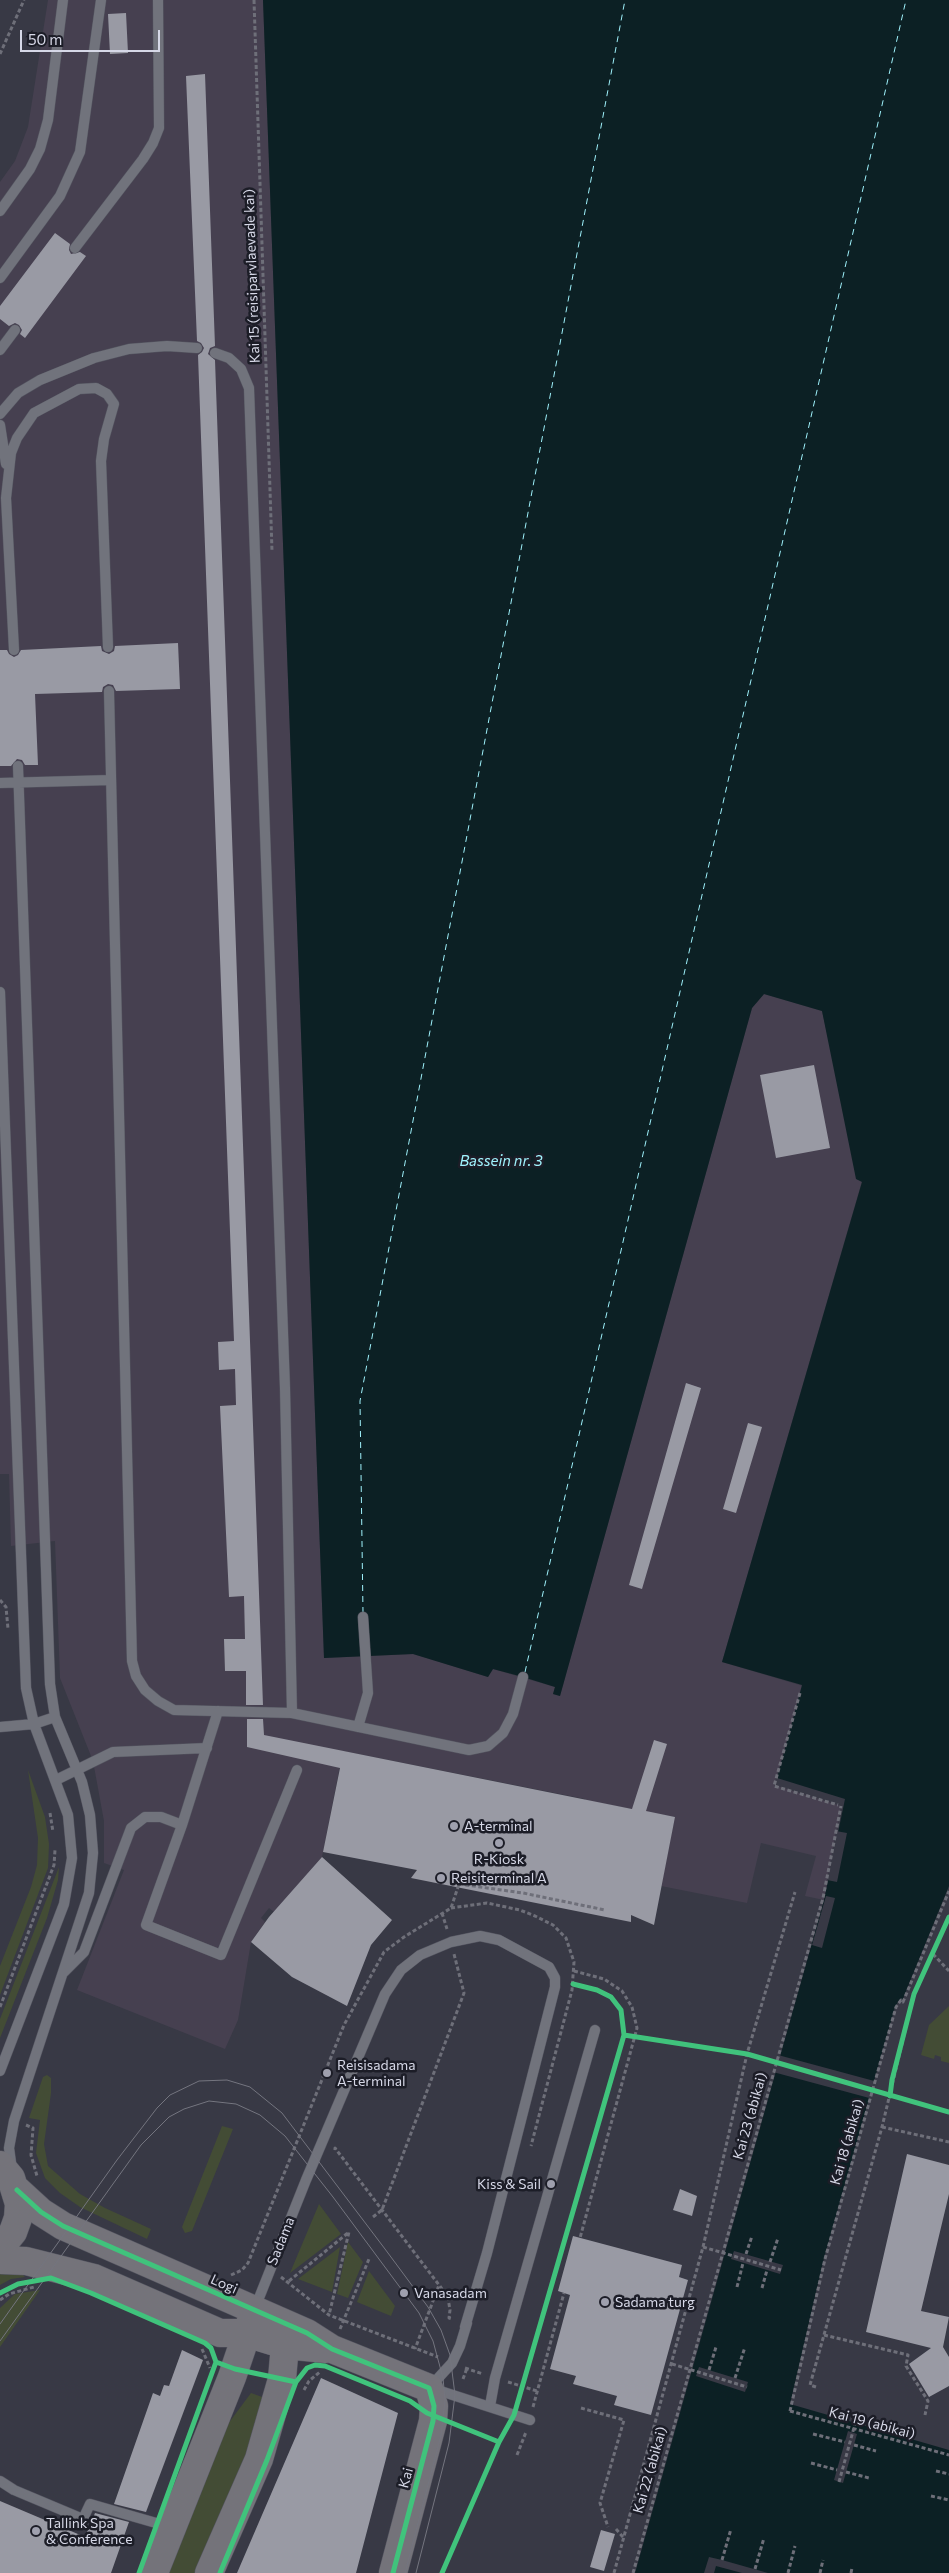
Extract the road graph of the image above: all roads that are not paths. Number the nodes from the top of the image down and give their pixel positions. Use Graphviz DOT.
graph roads {
  1 [pos="63,0"];
  2 [pos="101,0"];
  3 [pos="158,0"];
  4 [pos="0,211"];
  5 [pos="75,248"];
  6 [pos="0,278"];
  7 [pos="15,330"];
  8 [pos="197,348"];
  9 [pos="0,350"];
  10 [pos="215,353"];
  11 [pos="0,414"];
  12 [pos="0,425"];
  13 [pos="8,472"];
  14 [pos="108,647"];
  15 [pos="14,650"];
  16 [pos="110,692"];
  17 [pos="18,766"];
  18 [pos="112,780"];
  19 [pos="0,783"];
  20 [pos="18,783"];
  21 [pos="0,992"];
  22 [pos="363,1617"];
  23 [pos="523,1677"];
  24 [pos="218,1710"];
  25 [pos="292,1713"];
  26 [pos="55,1717"];
  27 [pos="34,1724"];
  28 [pos="0,1727"];
  29 [pos="358,1727"];
  30 [pos="207,1748"];
  31 [pos="77,1769"];
  32 [pos="297,1770"];
  33 [pos="56,1780"];
  34 [pos="182,1825"];
  35 [pos="62,1975"];
  36 [pos="595,2030"];
  37 [pos="540,2046"];
  38 [pos="0,2071"];
  39 [pos="16,2178"];
  40 [pos="0,2248"];
  41 [pos="0,2260"];
  42 [pos="465,2327"];
  43 [pos="234,2330"];
  44 [pos="285,2345"];
  45 [pos="326,2360"];
  46 [pos="429,2388"];
  47 [pos="490,2406"];
  48 [pos="530,2420"];
  49 [pos="0,2481"];
  50 [pos="171,2528"];
  51 [pos="154,2573"];
  52 [pos="208,2573"];
  53 [pos="393,2573"];
  1 -- 4 [label="lane"];
  2 -- 6 [label="lane"];
  3 -- 5 [label="lane"];
  7 -- 9 [label="lane"];
  8 -- 11 [label="lane"];
  10 -- 25 [label="lane"];
  12 -- 13 [label="lane"];
  13 -- 14 [label="lane"];
  13 -- 15 [label="lane"];
  16 -- 18 [label="lane"];
  17 -- 20 [label="lane"];
  18 -- 20 [label="lane"];
  18 -- 24 [label="lane"];
  19 -- 20 [label="lane"];
  20 -- 26 [label="lane"];
  21 -- 27 [label="lane"];
  22 -- 29 [label="lane"];
  23 -- 29 [label="lane"];
  24 -- 25 [label="lane"];
  24 -- 30 [label="lane"];
  25 -- 29 [label="lane"];
  26 -- 27 [label="lane"];
  26 -- 31 [label="lane"];
  27 -- 28 [label="lane"];
  27 -- 33 [label="lane"];
  30 -- 31 [label="lane"];
  30 -- 34 [label="lane"];
  31 -- 33 [label="lane"];
  31 -- 35 [label="lane"];
  32 -- 34 [label="lane"];
  33 -- 38 [label="lane"];
  34 -- 35 [label="lane"];
  35 -- 39 [label="lane"];
  36 -- 47 [label="lane"];
  37 -- 42 [label="lane"];
  39 -- 40 [label="street"];
  39 -- 43 [label="street, Logi"];
  41 -- 43 [label="street, Logi"];
  42 -- 43 [label="lane, Sadama"];
  42 -- 46 [label="lane"];
  43 -- 44 [label="street"];
  43 -- 45 [label="street, Logi"];
  43 -- 50 [label="street"];
  44 -- 45 [label="street, Logi"];
  44 -- 52 [label="street"];
  45 -- 46 [label="street, Logi"];
  46 -- 47 [label="lane"];
  46 -- 53 [label="street, Kai"];
  47 -- 48 [label="lane"];
  49 -- 50 [label="lane"];
  50 -- 51 [label="street"];
}
